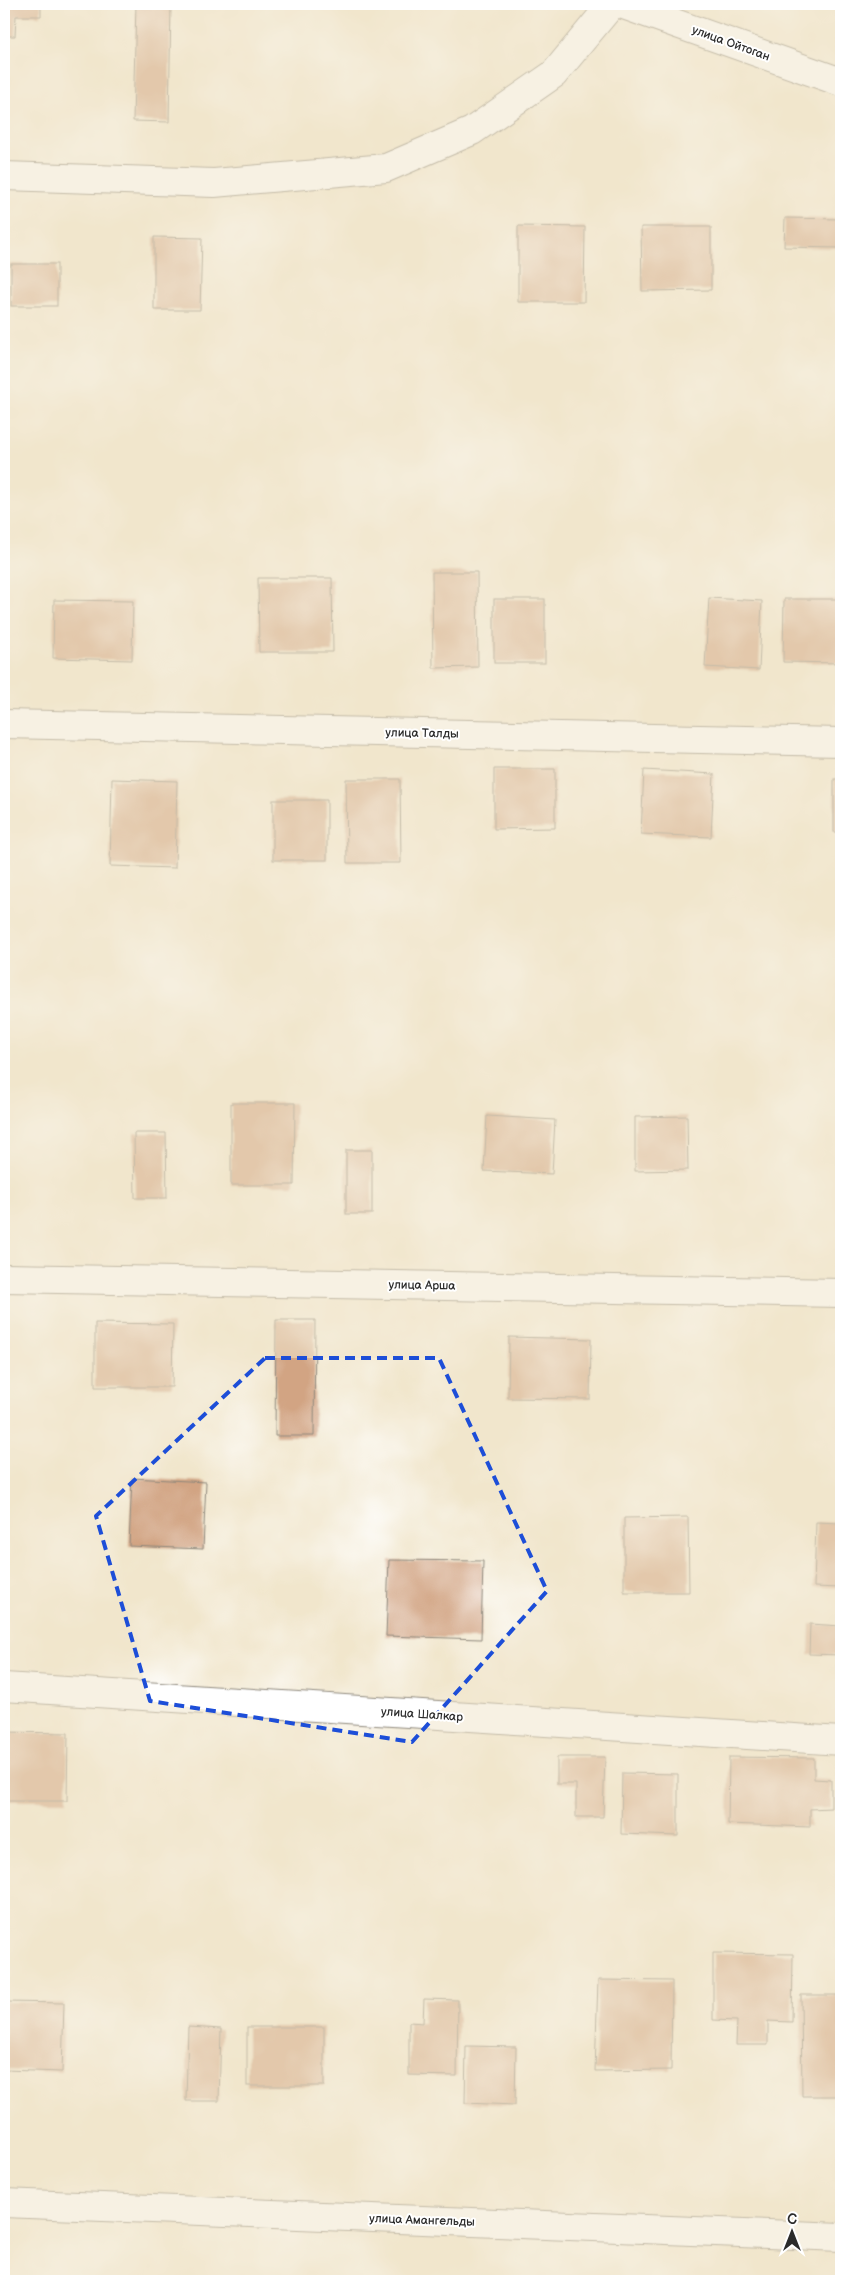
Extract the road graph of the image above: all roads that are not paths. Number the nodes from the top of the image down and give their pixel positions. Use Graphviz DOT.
graph roads {
  1 [pos="612,4"];
  2 [pos="621,4"];
  3 [pos="841,82"];
  4 [pos="4,176"];
  5 [pos="4,724"];
  6 [pos="841,742"];
  7 [pos="4,1278"];
  8 [pos="841,1293"];
  9 [pos="4,1687"];
  10 [pos="841,1741"];
  11 [pos="4,2203"];
  12 [pos="841,2237"];
  1 -- 4 [label="street"];
  2 -- 3 [label="street, улица Ойтоган"];
  5 -- 6 [label="street, улица Талды"];
  7 -- 8 [label="street, улица Арша"];
  9 -- 10 [label="street, улица Шалкар"];
  11 -- 12 [label="street, улица Амангельды"];
}
